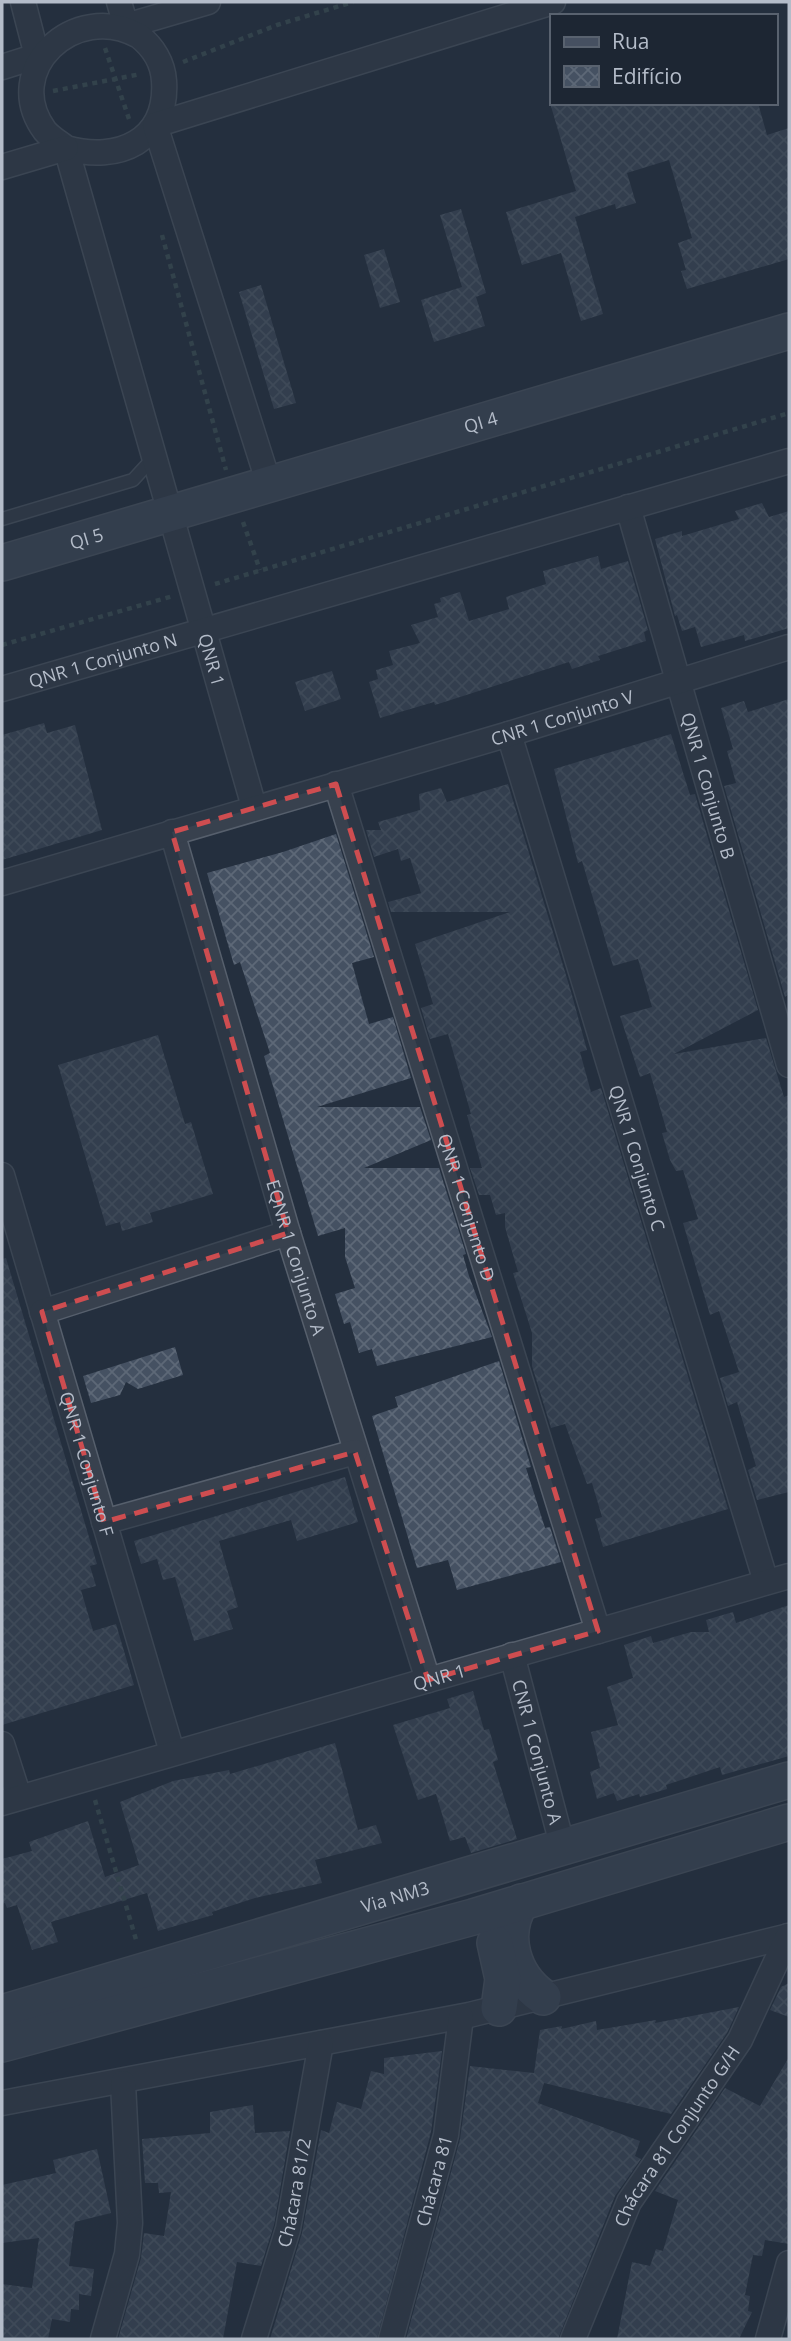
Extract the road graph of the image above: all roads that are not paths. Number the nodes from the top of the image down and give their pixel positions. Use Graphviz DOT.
graph roads {
  1 [pos="23,2"];
  2 [pos="119,2"];
  3 [pos="208,2"];
  4 [pos="553,2"];
  5 [pos="126,26"];
  6 [pos="37,56"];
  7 [pos="2,67"];
  8 [pos="155,125"];
  9 [pos="66,148"];
  10 [pos="2,167"];
  11 [pos="789,331"];
  12 [pos="155,456"];
  13 [pos="789,461"];
  14 [pos="269,484"];
  15 [pos="628,507"];
  16 [pos="172,513"];
  17 [pos="2,519"];
  18 [pos="2,563"];
  19 [pos="203,629"];
  20 [pos="789,647"];
  21 [pos="677,681"];
  22 [pos="2,689"];
  23 [pos="509,734"];
  24 [pos="336,784"];
  25 [pos="254,807"];
  26 [pos="172,832"];
  27 [pos="2,883"];
  28 [pos="789,1065"];
  29 [pos="2,1175"];
  30 [pos="288,1233"];
  31 [pos="42,1312"];
  32 [pos="355,1452"];
  33 [pos="104,1522"];
  34 [pos="778,1579"];
  35 [pos="598,1631"];
  36 [pos="512,1655"];
  37 [pos="428,1680"];
  38 [pos="2,1744"];
  39 [pos="172,1752"];
  40 [pos="789,1780"];
  41 [pos="10,1800"];
  42 [pos="789,1822"];
  43 [pos="563,1848"];
  44 [pos="522,1902"];
  45 [pos="473,1917"];
  46 [pos="789,1936"];
  47 [pos="543,1997"];
  48 [pos="499,2008"];
  49 [pos="2,2013"];
  50 [pos="461,2017"];
  51 [pos="321,2043"];
  52 [pos="2,2044"];
  53 [pos="123,2083"];
  54 [pos="2,2103"];
  55 [pos="789,2263"];
  56 [pos="103,2339"];
  57 [pos="254,2339"];
  58 [pos="391,2339"];
  59 [pos="573,2339"];
  60 [pos="768,2339"];
  1 -- 6 [label="street"];
  2 -- 5 [label="street"];
  3 -- 5 [label="street"];
  4 -- 8 [label="street"];
  5 -- 6 [label="street"];
  5 -- 8 [label="street"];
  6 -- 7 [label="street"];
  6 -- 9 [label="street"];
  8 -- 9 [label="street"];
  8 -- 14 [label="street"];
  9 -- 10 [label="street"];
  9 -- 12 [label="street, QNR 1"];
  11 -- 14 [label="main road, QI 4"];
  12 -- 16 [label="street, QNR 1"];
  12 -- 17 [label="lane"];
  13 -- 15 [label="street, QNR 1 Conjunto N"];
  14 -- 16 [label="main road, QI 4"];
  15 -- 19 [label="street, QNR 1 Conjunto N"];
  15 -- 21 [label="street, QNR 1 Conjunto B"];
  16 -- 18 [label="main road, QI 5"];
  16 -- 19 [label="street, QNR 1"];
  19 -- 22 [label="street, QNR 1 Conjunto N"];
  19 -- 25 [label="street, QNR 1"];
  20 -- 21 [label="street, CNR 1 Conjunto V"];
  21 -- 23 [label="street, CNR 1 Conjunto V"];
  21 -- 28 [label="street, QNR 1 Conjunto B"];
  23 -- 24 [label="street, CNR 1 Conjunto V"];
  23 -- 34 [label="street, QNR 1 Conjunto C"];
  24 -- 25 [label="street"];
  24 -- 35 [label="street, QNR 1 Conjunto D"];
  25 -- 26 [label="street"];
  26 -- 27 [label="street"];
  26 -- 30 [label="street, EQNR 1 Conjunto A"];
  29 -- 31 [label="street, QNR 1 Conjunto F"];
  30 -- 31 [label="street"];
  30 -- 32 [label="street, EQNR 1 Conjunto A"];
  31 -- 33 [label="street, QNR 1 Conjunto F"];
  32 -- 33 [label="street"];
  32 -- 37 [label="street, EQNR 1 Conjunto A"];
  33 -- 39 [label="street, QNR 1 Conjunto F"];
  34 -- 35 [label="street, QNR 1"];
  35 -- 36 [label="street, QNR 1"];
  36 -- 37 [label="street, QNR 1"];
  36 -- 43 [label="street, CNR 1 Conjunto A"];
  37 -- 39 [label="street, QNR 1"];
  38 -- 41 [label="street"];
  39 -- 41 [label="street, QNR 1"];
  40 -- 43 [label="main road, Via NM3"];
  42 -- 44 [label="main road"];
  43 -- 49 [label="main road, Via NM3"];
  44 -- 45 [label="main road"];
  44 -- 47 [label="main road"];
  45 -- 48 [label="main road"];
  45 -- 52 [label="main road"];
  46 -- 47 [label="street"];
  46 -- 59 [label="street, Chácara 81 Conjunto G/H"];
  47 -- 48 [label="street"];
  48 -- 50 [label="street"];
  50 -- 51 [label="street"];
  50 -- 58 [label="street, Chácara 81"];
  51 -- 53 [label="street"];
  51 -- 57 [label="street, Chácara 81/2"];
  53 -- 54 [label="street"];
  53 -- 56 [label="street"];
  55 -- 60 [label="street"];
}
